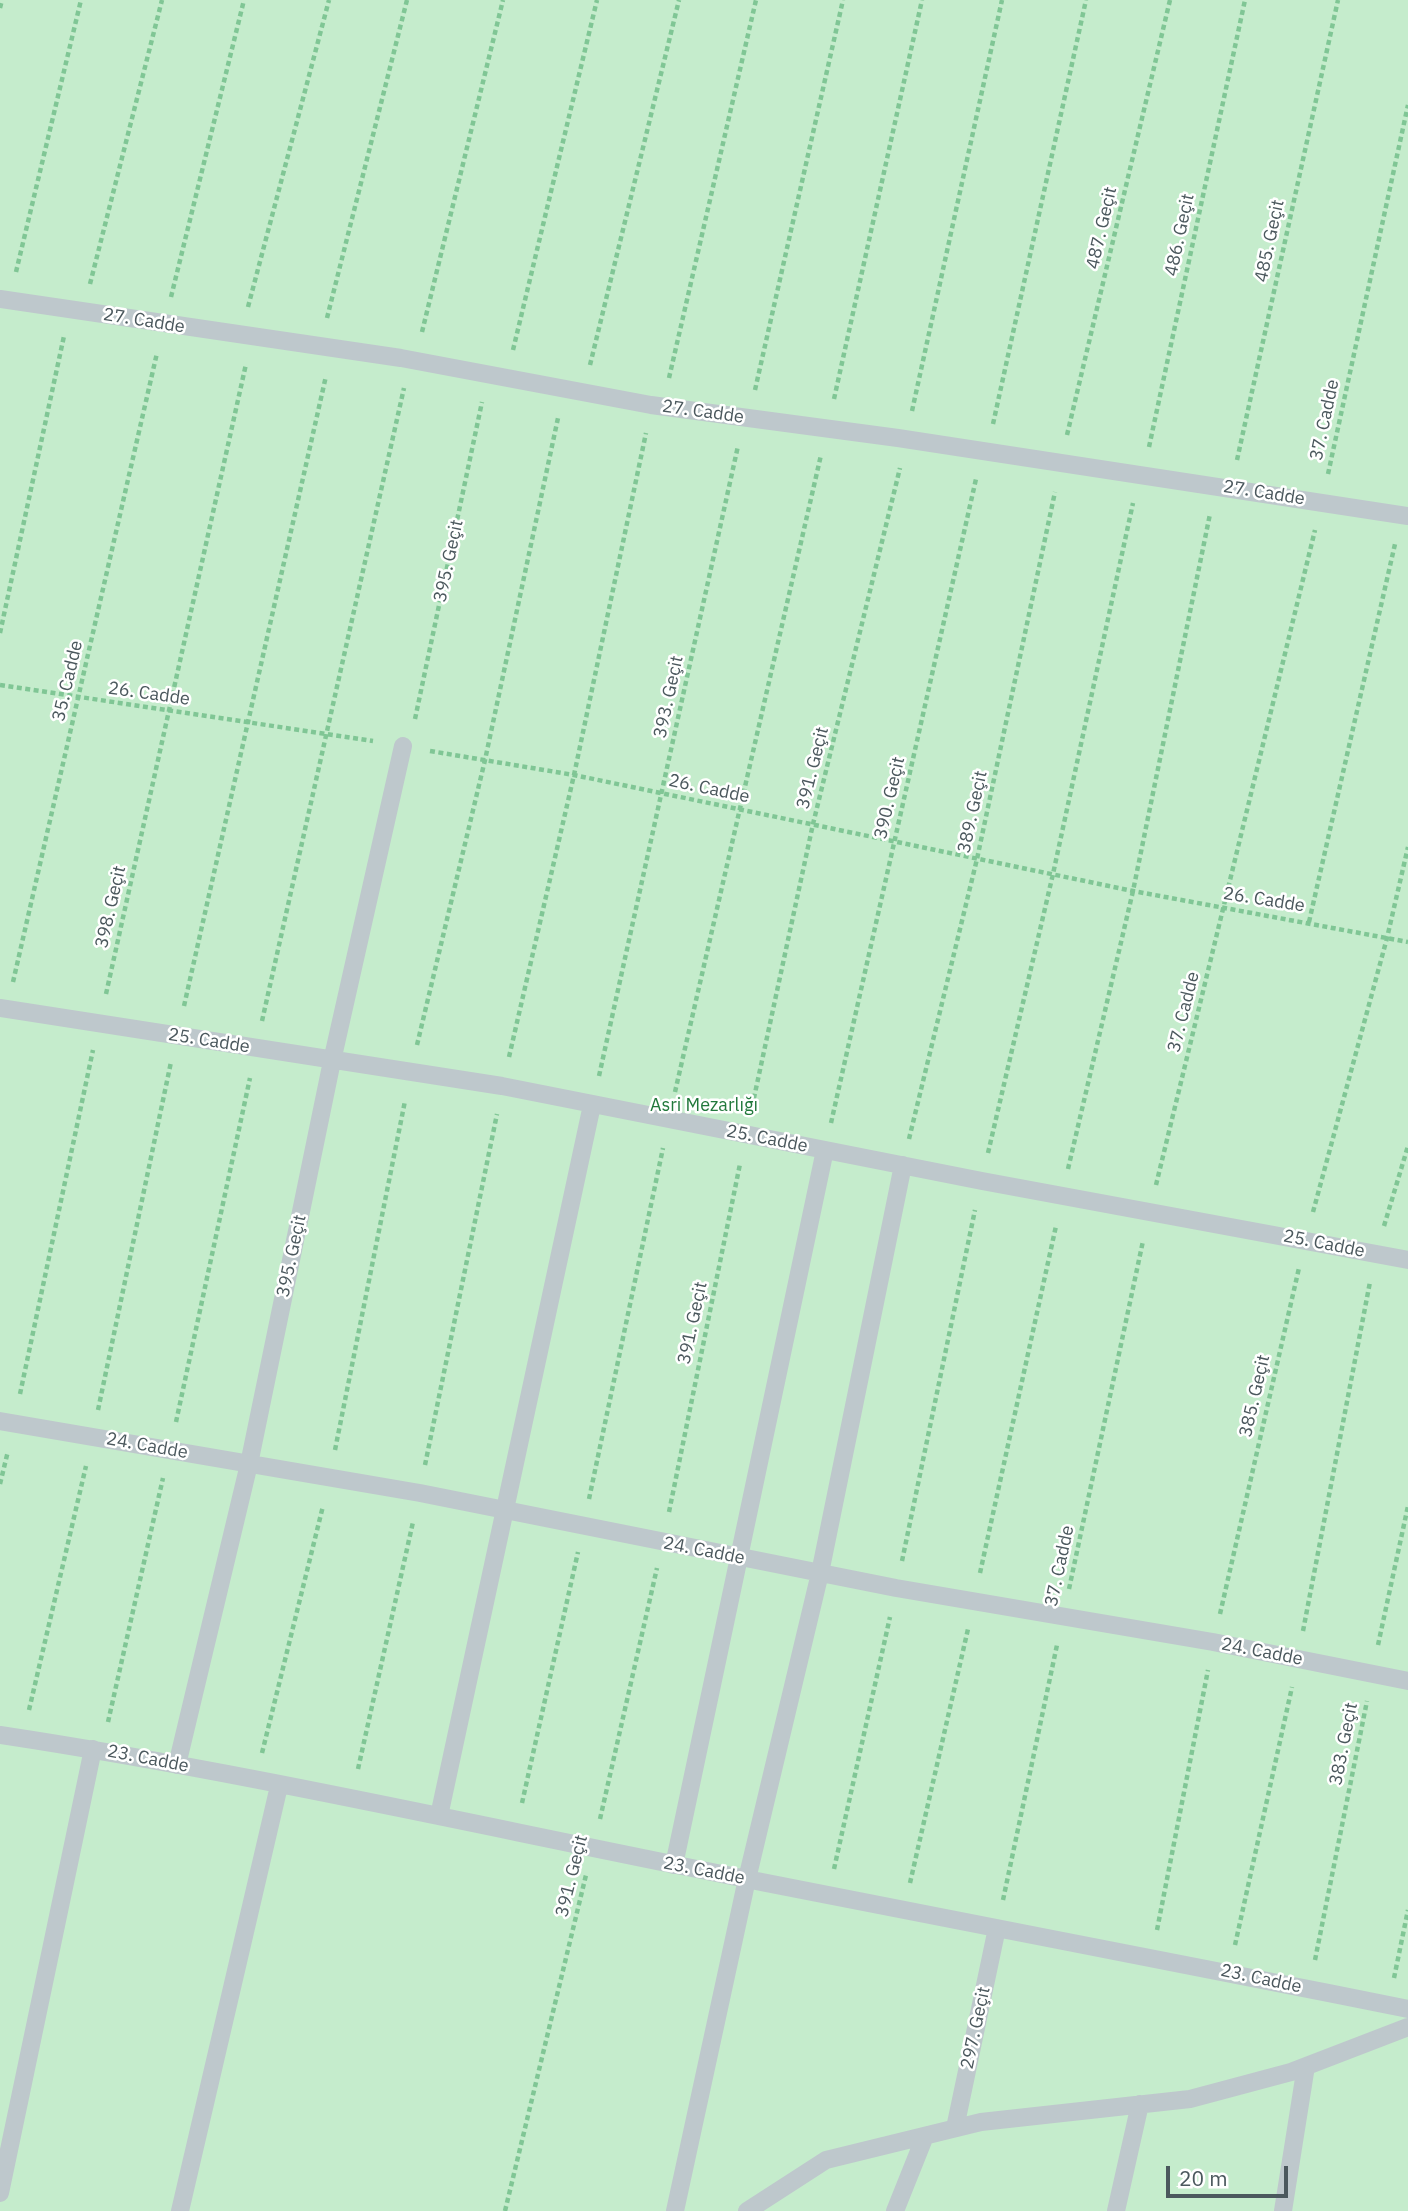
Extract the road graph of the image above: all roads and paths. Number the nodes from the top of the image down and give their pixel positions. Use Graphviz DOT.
graph roads {
  1 [pos="2,0"];
  2 [pos="81,0"];
  3 [pos="162,0"];
  4 [pos="244,0"];
  5 [pos="329,0"];
  6 [pos="407,0"];
  7 [pos="503,0"];
  8 [pos="597,0"];
  9 [pos="679,0"];
  10 [pos="756,0"];
  11 [pos="843,0"];
  12 [pos="922,0"];
  13 [pos="1002,0"];
  14 [pos="1086,0"];
  15 [pos="1170,0"];
  16 [pos="1245,0"];
  17 [pos="1338,0"];
  18 [pos="0,8"];
  19 [pos="1408,105"];
  20 [pos="4,300"];
  21 [pos="76,311"];
  22 [pos="164,324"];
  23 [pos="246,336"];
  24 [pos="320,346"];
  25 [pos="415,360"];
  26 [pos="488,375"];
  27 [pos="506,379"];
  28 [pos="583,393"];
  29 [pos="662,406"];
  30 [pos="747,418"];
  31 [pos="827,429"];
  32 [pos="906,440"];
  33 [pos="985,452"];
  34 [pos="1061,463"];
  35 [pos="1143,475"];
  36 [pos="1231,488"];
  37 [pos="1322,502"];
  38 [pos="1405,515"];
  39 [pos="0,633"];
  40 [pos="0,685"];
  41 [pos="79,697"];
  42 [pos="169,711"];
  43 [pos="406,747"];
  44 [pos="663,793"];
  45 [pos="813,824"];
  46 [pos="894,841"];
  47 [pos="1408,847"];
  48 [pos="977,859"];
  49 [pos="1223,907"];
  50 [pos="1309,922"];
  51 [pos="1387,938"];
  52 [pos="1408,942"];
  53 [pos="4,1008"];
  54 [pos="99,1024"];
  55 [pos="332,1060"];
  56 [pos="592,1105"];
  57 [pos="746,1135"];
  58 [pos="1408,1146"];
  59 [pos="825,1150"];
  60 [pos="903,1165"];
  61 [pos="1149,1213"];
  62 [pos="1306,1240"];
  63 [pos="1375,1253"];
  64 [pos="1408,1260"];
  65 [pos="7,1422"];
  66 [pos="249,1464"];
  67 [pos="0,1484"];
  68 [pos="1408,1506"];
  69 [pos="506,1511"];
  70 [pos="662,1543"];
  71 [pos="740,1559"];
  72 [pos="820,1573"];
  73 [pos="1063,1619"];
  74 [pos="1213,1642"];
  75 [pos="1298,1659"];
  76 [pos="1372,1674"];
  77 [pos="1408,1681"];
  78 [pos="0,1735"];
  79 [pos="93,1749"];
  80 [pos="177,1765"];
  81 [pos="279,1786"];
  82 [pos="439,1816"];
  83 [pos="593,1848"];
  84 [pos="674,1865"];
  85 [pos="747,1880"];
  86 [pos="1408,1910"];
  87 [pos="997,1928"];
  88 [pos="1152,1956"];
  89 [pos="1230,1972"];
  90 [pos="1310,1989"];
  91 [pos="1388,2005"];
  92 [pos="1408,2009"];
  93 [pos="1408,2027"];
  94 [pos="1306,2066"];
  95 [pos="1140,2104"];
  96 [pos="955,2128"];
  97 [pos="925,2136"];
  98 [pos="0,2193"];
  99 [pos="180,2211"];
  100 [pos="505,2211"];
  101 [pos="675,2211"];
  102 [pos="747,2211"];
  103 [pos="895,2211"];
  104 [pos="1116,2211"];
  105 [pos="1283,2211"];
  1 -- 18 [label="path"];
  2 -- 20 [label="path"];
  3 -- 21 [label="path"];
  4 -- 22 [label="path, 35. Cadde"];
  5 -- 23 [label="path, 398. Geçit"];
  6 -- 24 [label="path"];
  7 -- 25 [label="path"];
  8 -- 27 [label="path"];
  9 -- 28 [label="path"];
  10 -- 29 [label="path"];
  11 -- 30 [label="path, 393. Geçit"];
  12 -- 31 [label="path"];
  13 -- 32 [label="path, 391. Geçit"];
  14 -- 33 [label="path, 390. Geçit"];
  15 -- 34 [label="path, 487. Geçit"];
  16 -- 35 [label="path, 486. Geçit"];
  17 -- 36 [label="path, 485. Geçit"];
  19 -- 37 [label="path, 37. Cadde"];
  20 -- 21 [label="lane, 27. Cadde"];
  21 -- 22 [label="lane, 27. Cadde"];
  21 -- 39 [label="path"];
  22 -- 23 [label="lane, 27. Cadde"];
  22 -- 41 [label="path, 35. Cadde"];
  23 -- 24 [label="lane, 27. Cadde"];
  23 -- 42 [label="path, 398. Geçit"];
  24 -- 25 [label="lane, 27. Cadde"];
  25 -- 26 [label="lane, 27. Cadde"];
  26 -- 27 [label="lane, 27. Cadde"];
  26 -- 43 [label="path, 395. Geçit"];
  27 -- 28 [label="lane, 27. Cadde"];
  28 -- 29 [label="lane, 27. Cadde"];
  29 -- 30 [label="lane, 27. Cadde"];
  30 -- 31 [label="lane, 27. Cadde"];
  30 -- 44 [label="path, 393. Geçit"];
  31 -- 32 [label="lane, 27. Cadde"];
  32 -- 33 [label="lane, 27. Cadde"];
  32 -- 45 [label="path, 391. Geçit"];
  33 -- 34 [label="lane, 27. Cadde"];
  33 -- 46 [label="path, 390. Geçit"];
  34 -- 35 [label="lane, 27. Cadde"];
  34 -- 48 [label="path, 389. Geçit"];
  35 -- 36 [label="lane, 27. Cadde"];
  36 -- 37 [label="lane, 27. Cadde"];
  37 -- 38 [label="lane, 27. Cadde"];
  37 -- 49 [label="path, 37. Cadde"];
  38 -- 50 [label="path"];
  40 -- 41 [label="path, 26. Cadde"];
  41 -- 42 [label="path, 26. Cadde"];
  41 -- 53 [label="path, 35. Cadde"];
  42 -- 43 [label="path, 26. Cadde"];
  42 -- 54 [label="path, 398. Geçit"];
  43 -- 44 [label="path, 26. Cadde"];
  43 -- 55 [label="lane, 395. Geçit"];
  44 -- 45 [label="path, 26. Cadde"];
  44 -- 56 [label="path, 393. Geçit"];
  45 -- 46 [label="path, 26. Cadde"];
  45 -- 57 [label="path, 391. Geçit"];
  46 -- 48 [label="path, 26. Cadde"];
  46 -- 59 [label="path, 390. Geçit"];
  47 -- 51 [label="path, 385. Geçit"];
  48 -- 49 [label="path, 26. Cadde"];
  48 -- 60 [label="path, 389. Geçit"];
  49 -- 50 [label="path, 26. Cadde"];
  49 -- 61 [label="path, 37. Cadde"];
  50 -- 51 [label="path, 26. Cadde"];
  51 -- 52 [label="path, 26. Cadde"];
  51 -- 62 [label="path, 385. Geçit"];
  53 -- 54 [label="lane, 25. Cadde"];
  54 -- 55 [label="lane, 25. Cadde"];
  54 -- 65 [label="path, 398. Geçit"];
  55 -- 56 [label="lane, 25. Cadde"];
  55 -- 66 [label="lane, 395. Geçit"];
  56 -- 57 [label="lane, 25. Cadde"];
  56 -- 69 [label="lane"];
  57 -- 59 [label="lane, 25. Cadde"];
  57 -- 70 [label="path, 391. Geçit"];
  58 -- 63 [label="path"];
  59 -- 60 [label="lane, 25. Cadde"];
  59 -- 71 [label="lane"];
  60 -- 61 [label="lane, 25. Cadde"];
  60 -- 72 [label="lane"];
  61 -- 62 [label="lane, 25. Cadde"];
  61 -- 73 [label="path, 37. Cadde"];
  62 -- 63 [label="lane, 25. Cadde"];
  62 -- 74 [label="path, 385. Geçit"];
  63 -- 64 [label="lane, 25. Cadde"];
  63 -- 75 [label="path"];
  65 -- 66 [label="lane, 24. Cadde"];
  65 -- 67 [label="path, 398. Geçit"];
  66 -- 69 [label="lane, 24. Cadde"];
  66 -- 80 [label="lane, 395. Geçit"];
  68 -- 76 [label="path, 383. Geçit"];
  69 -- 70 [label="lane, 24. Cadde"];
  69 -- 82 [label="lane"];
  70 -- 71 [label="lane, 24. Cadde"];
  70 -- 83 [label="path, 391. Geçit"];
  71 -- 72 [label="lane, 24. Cadde"];
  71 -- 84 [label="lane"];
  72 -- 73 [label="lane, 24. Cadde"];
  72 -- 85 [label="lane"];
  73 -- 74 [label="lane, 24. Cadde"];
  73 -- 87 [label="path, 37. Cadde"];
  74 -- 75 [label="lane, 24. Cadde"];
  74 -- 88 [label="path, 385. Geçit"];
  75 -- 76 [label="lane, 24. Cadde"];
  75 -- 89 [label="path"];
  76 -- 77 [label="lane, 24. Cadde"];
  76 -- 90 [label="path, 383. Geçit"];
  78 -- 79 [label="lane, 23. Cadde"];
  79 -- 80 [label="lane, 23. Cadde"];
  79 -- 98 [label="lane"];
  80 -- 81 [label="lane, 23. Cadde"];
  81 -- 82 [label="lane, 23. Cadde"];
  81 -- 99 [label="lane"];
  82 -- 83 [label="lane, 23. Cadde"];
  83 -- 84 [label="lane, 23. Cadde"];
  83 -- 100 [label="path, 391. Geçit"];
  84 -- 85 [label="lane, 23. Cadde"];
  85 -- 87 [label="lane, 23. Cadde"];
  85 -- 101 [label="lane"];
  86 -- 91 [label="path"];
  87 -- 88 [label="lane, 23. Cadde"];
  87 -- 96 [label="lane, 297. Geçit"];
  88 -- 89 [label="lane, 23. Cadde"];
  89 -- 90 [label="lane, 23. Cadde"];
  90 -- 91 [label="lane, 23. Cadde"];
  91 -- 92 [label="lane, 23. Cadde"];
  93 -- 94 [label="lane"];
  94 -- 95 [label="lane"];
  94 -- 105 [label="lane"];
  95 -- 96 [label="lane"];
  95 -- 104 [label="lane"];
  96 -- 97 [label="lane"];
  97 -- 102 [label="lane"];
  97 -- 103 [label="lane"];
}
